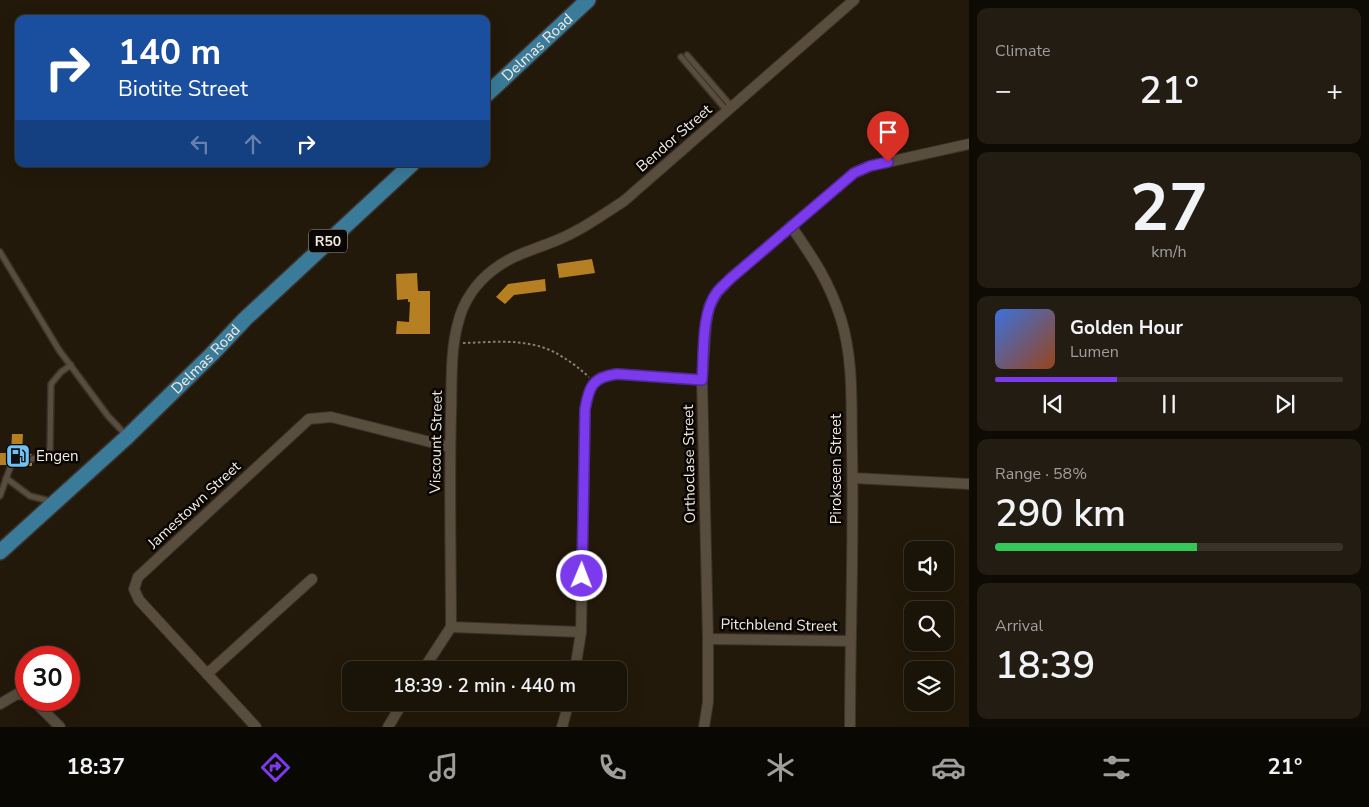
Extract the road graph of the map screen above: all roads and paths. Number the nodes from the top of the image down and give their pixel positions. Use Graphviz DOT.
graph roads {
  1 [pos="581,0"];
  2 [pos="588,0"];
  3 [pos="854,0"];
  4 [pos="686,55"];
  5 [pos="680,57"];
  6 [pos="490,85"];
  7 [pos="490,91"];
  8 [pos="730,109"];
  9 [pos="969,144"];
  10 [pos="404,167"];
  11 [pos="409,167"];
  12 [pos="791,226"];
  13 [pos="0,252"];
  14 [pos="493,270"];
  15 [pos="453,343"];
  16 [pos="71,365"];
  17 [pos="702,380"];
  18 [pos="594,381"];
  19 [pos="124,433"];
  20 [pos="450,447"];
  21 [pos="32,459"];
  22 [pos="11,465"];
  23 [pos="6,478"];
  24 [pos="852,478"];
  25 [pos="969,484"];
  26 [pos="0,496"];
  27 [pos="46,500"];
  28 [pos="0,541"];
  29 [pos="0,552"];
  30 [pos="312,579"];
  31 [pos="450,627"];
  32 [pos="581,632"];
  33 [pos="708,639"];
  34 [pos="850,641"];
  35 [pos="429,661"];
  36 [pos="576,661"];
  37 [pos="207,674"];
  38 [pos="15,695"];
  39 [pos="0,704"];
  40 [pos="44,711"];
  41 [pos="398,711"];
  42 [pos="566,711"];
  43 [pos="60,727"];
  44 [pos="256,727"];
  45 [pos="388,727"];
  46 [pos="562,727"];
  47 [pos="704,727"];
  48 [pos="850,727"];
  1 -- 6 [label="main road, Delmas Road"];
  2 -- 7 [label="main road, Delmas Road"];
  3 -- 8 [label="street, Bendor Street"];
  4 -- 8 [label="lane"];
  5 -- 8 [label="lane"];
  8 -- 14 [label="street, Bendor Street"];
  9 -- 12 [label="street, Orthoclase Street"];
  10 -- 19 [label="main road, Delmas Road / R50"];
  11 -- 19 [label="main road, Delmas Road / R50"];
  12 -- 17 [label="street, Orthoclase Street"];
  12 -- 24 [label="street, Pirokseen Street"];
  13 -- 16 [label="lane"];
  14 -- 15 [label="street, Viscount Street"];
  15 -- 18 [label="path"];
  15 -- 20 [label="street, Viscount Street"];
  16 -- 19 [label="lane"];
  16 -- 21 [label="lane"];
  17 -- 18 [label="street"];
  17 -- 33 [label="street, Orthoclase Street"];
  18 -- 32 [label="street"];
  19 -- 27 [label="main road, Delmas Road / R50"];
  19 -- 29 [label="main road, Delmas Road / R50"];
  20 -- 31 [label="street, Viscount Street"];
  20 -- 37 [label="street, Jamestown Street"];
  22 -- 23 [label="lane"];
  23 -- 26 [label="lane"];
  23 -- 27 [label="lane"];
  24 -- 25 [label="street"];
  24 -- 34 [label="street, Pirokseen Street"];
  27 -- 28 [label="main road, Delmas Road / R50"];
  30 -- 37 [label="street"];
  31 -- 32 [label="street"];
  31 -- 35 [label="street"];
  32 -- 36 [label="street"];
  33 -- 34 [label="street, Pitchblend Street"];
  33 -- 47 [label="street, Orthoclase Street"];
  34 -- 48 [label="street, Pirokseen Street"];
  37 -- 44 [label="street, Jamestown Street"];
  38 -- 39 [label="street"];
  40 -- 43 [label="street"];
  41 -- 45 [label="street"];
  42 -- 46 [label="street"];
}
